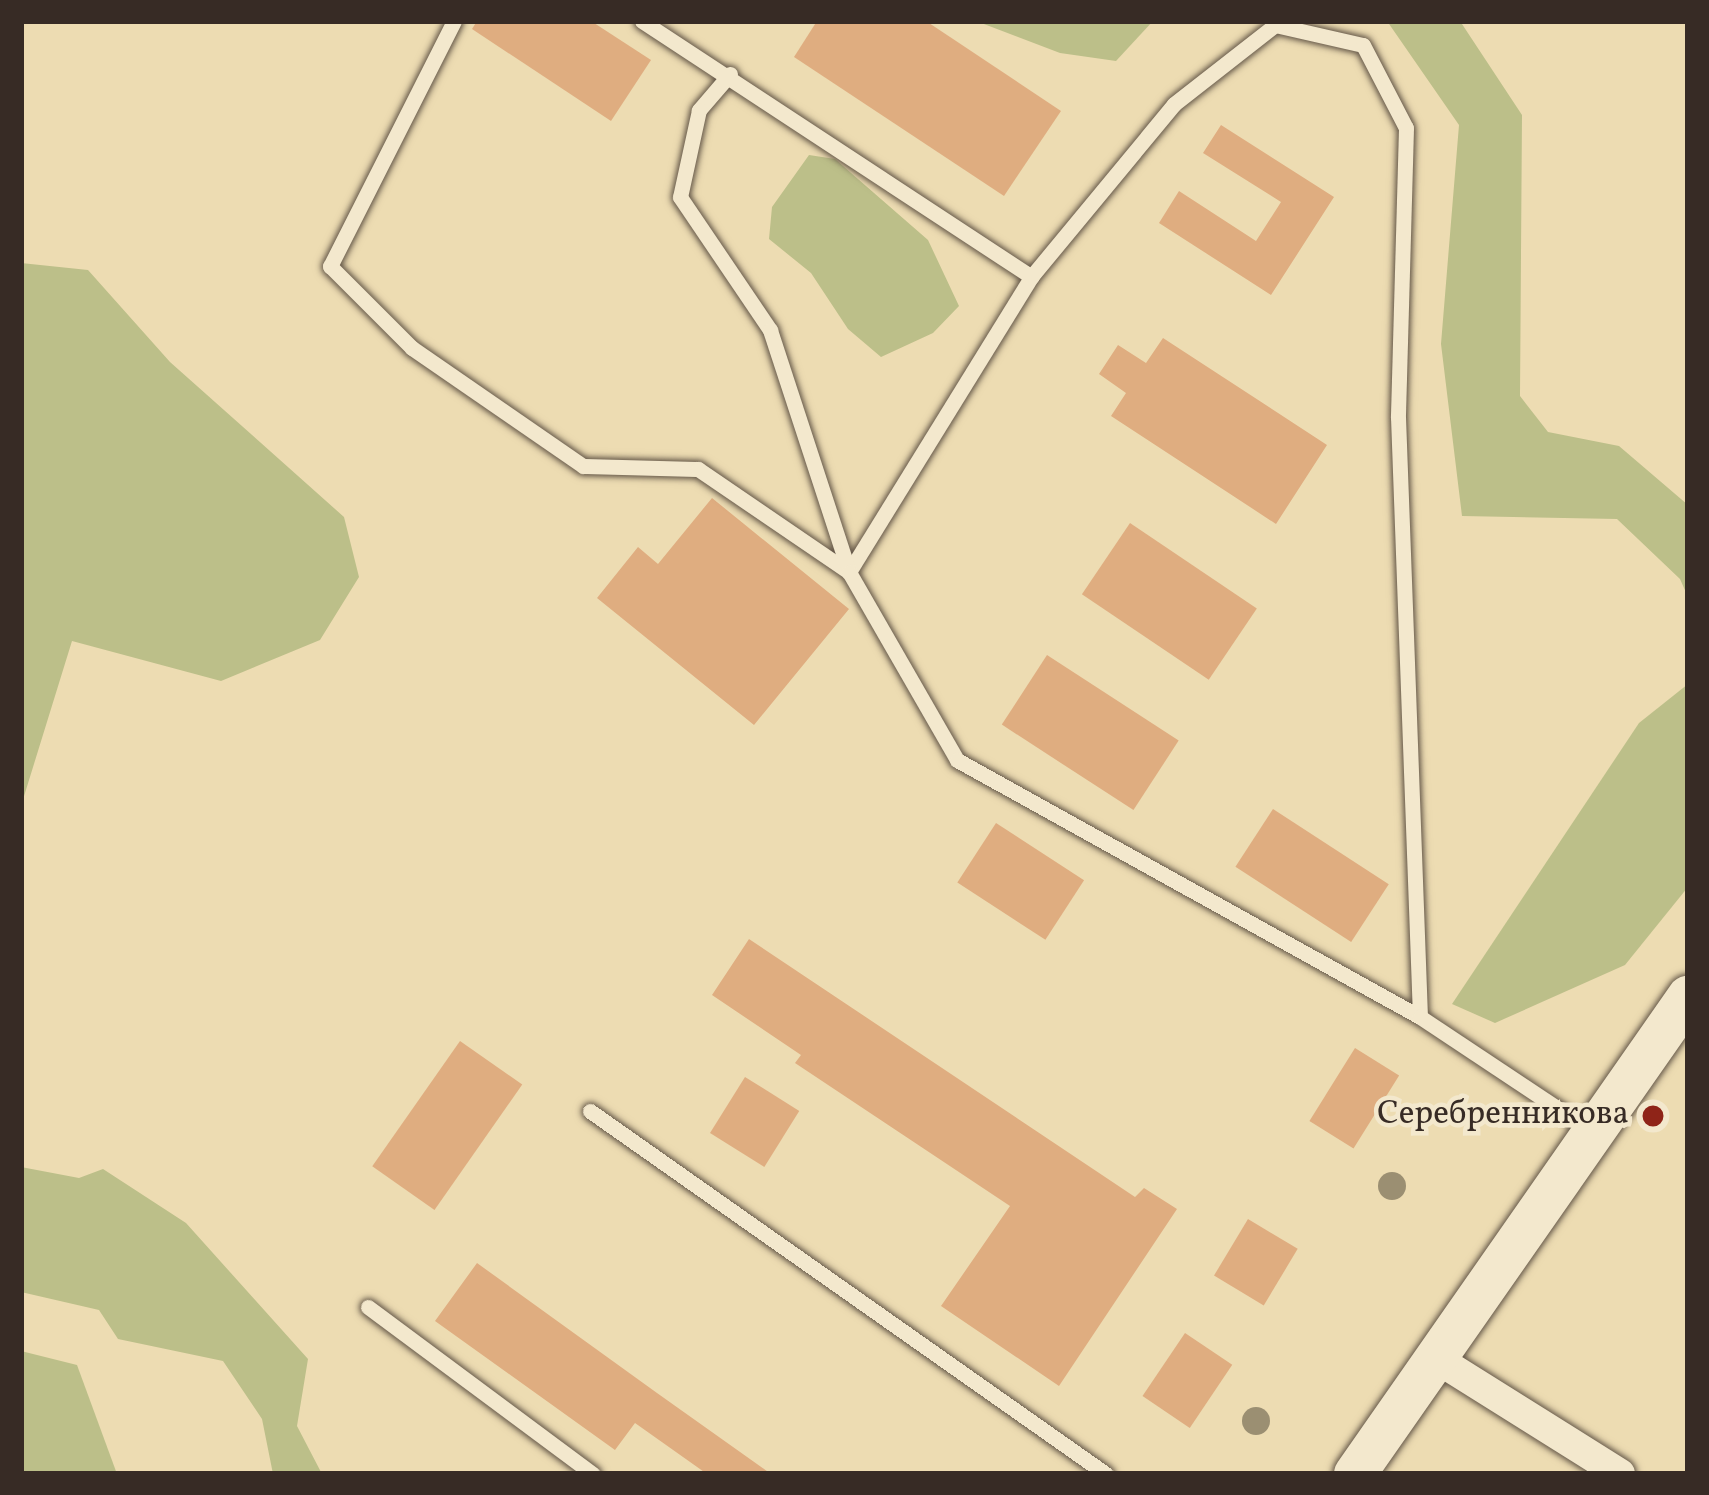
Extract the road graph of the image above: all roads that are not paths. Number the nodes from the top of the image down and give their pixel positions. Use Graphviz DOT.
graph roads {
  1 [pos="454,21"];
  2 [pos="643,21"];
  3 [pos="730,74"];
  4 [pos="1031,277"];
  5 [pos="849,572"];
  6 [pos="1688,997"];
  7 [pos="1420,1017"];
  8 [pos="590,1111"];
  9 [pos="1592,1131"];
  10 [pos="368,1306"];
  11 [pos="1437,1359"];
  12 [pos="592,1474"];
  13 [pos="1106,1474"];
  14 [pos="1355,1474"];
  15 [pos="1620,1474"];
  1 -- 5 [label="lane"];
  2 -- 3 [label="lane"];
  3 -- 4 [label="lane"];
  3 -- 5 [label="lane"];
  4 -- 5 [label="lane"];
  4 -- 7 [label="lane"];
  5 -- 7 [label="lane"];
  6 -- 9 [label="main road"];
  7 -- 9 [label="lane"];
  8 -- 13 [label="lane"];
  9 -- 11 [label="main road"];
  10 -- 12 [label="lane"];
  11 -- 14 [label="main road"];
  11 -- 15 [label="street"];
}
